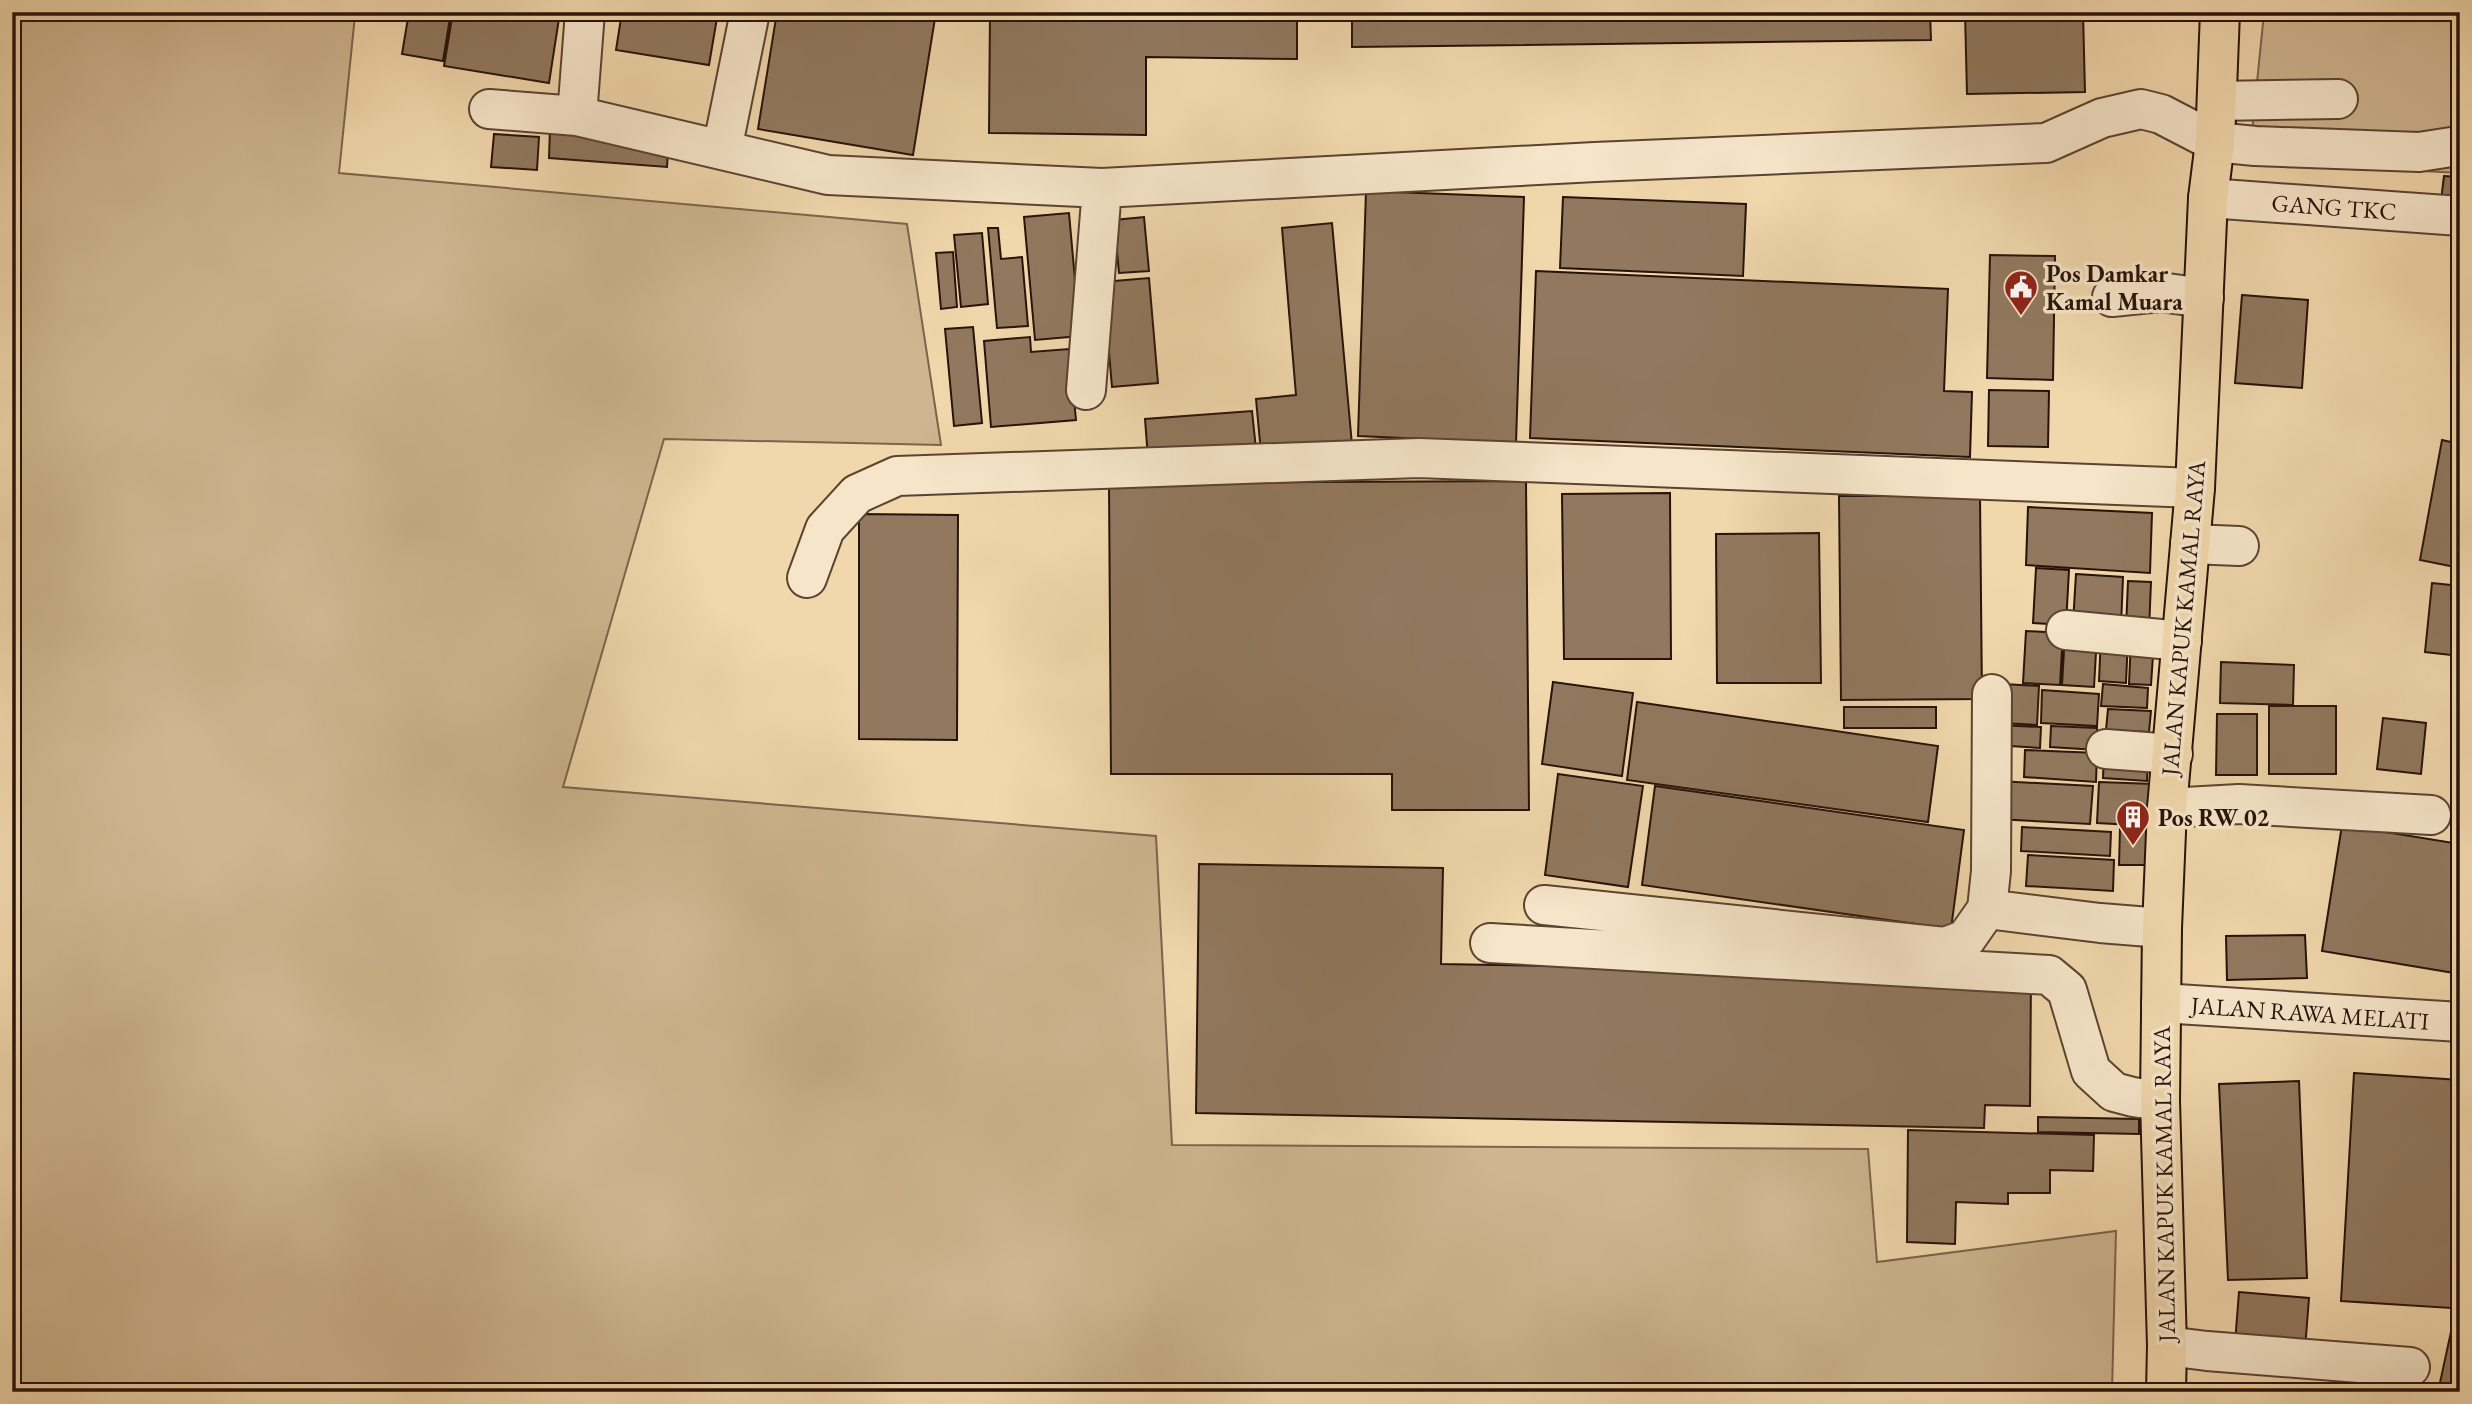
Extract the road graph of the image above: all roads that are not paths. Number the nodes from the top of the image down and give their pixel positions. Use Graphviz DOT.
graph roads {
  1 [pos="585,12"];
  2 [pos="750,12"];
  3 [pos="2220,12"];
  4 [pos="2337,99"];
  5 [pos="2217,101"];
  6 [pos="489,109"];
  7 [pos="577,116"];
  8 [pos="2215,142"];
  9 [pos="2458,146"];
  10 [pos="722,150"];
  11 [pos="1101,188"];
  12 [pos="2208,198"];
  13 [pos="2460,216"];
  14 [pos="2112,297"];
  15 [pos="2204,298"];
  16 [pos="1086,390"];
  17 [pos="2195,488"];
  18 [pos="2190,544"];
  19 [pos="2239,546"];
  20 [pos="807,578"];
  21 [pos="2066,631"];
  22 [pos="2182,641"];
  23 [pos="1992,694"];
  24 [pos="2106,749"];
  25 [pos="2172,754"];
  26 [pos="2167,808"];
  27 [pos="2431,815"];
  28 [pos="1544,905"];
  29 [pos="1987,909"];
  30 [pos="2162,928"];
  31 [pos="1490,943"];
  32 [pos="2161,1003"];
  33 [pos="2460,1023"];
  34 [pos="2160,1101"];
  35 [pos="2167,1346"];
  36 [pos="2410,1367"];
  37 [pos="2166,1392"];
  1 -- 7 [label="street"];
  2 -- 10 [label="street"];
  3 -- 5 [label="main road, JALAN KAPUK KAMAL RAYA"];
  4 -- 5 [label="street"];
  5 -- 8 [label="main road, JALAN KAPUK KAMAL RAYA"];
  6 -- 7 [label="street"];
  7 -- 10 [label="street"];
  8 -- 9 [label="street"];
  8 -- 11 [label="street"];
  8 -- 12 [label="main road, JALAN KAPUK KAMAL RAYA"];
  10 -- 11 [label="street"];
  11 -- 16 [label="street"];
  12 -- 13 [label="street, GANG TKC"];
  12 -- 15 [label="main road, JALAN KAPUK KAMAL RAYA"];
  14 -- 15 [label="street"];
  15 -- 17 [label="main road, JALAN KAPUK KAMAL RAYA"];
  17 -- 18 [label="main road, JALAN KAPUK KAMAL RAYA"];
  17 -- 20 [label="street"];
  18 -- 19 [label="street"];
  18 -- 22 [label="main road, JALAN KAPUK KAMAL RAYA"];
  21 -- 22 [label="street"];
  22 -- 25 [label="main road, JALAN KAPUK KAMAL RAYA"];
  23 -- 29 [label="street"];
  24 -- 25 [label="street"];
  25 -- 26 [label="main road, JALAN KAPUK KAMAL RAYA"];
  26 -- 27 [label="street"];
  26 -- 30 [label="main road, JALAN KAPUK KAMAL RAYA"];
  28 -- 29 [label="street"];
  29 -- 30 [label="street"];
  30 -- 32 [label="main road, JALAN KAPUK KAMAL RAYA"];
  31 -- 34 [label="street"];
  32 -- 33 [label="street, JALAN RAWA MELATI"];
  32 -- 34 [label="main road, JALAN KAPUK KAMAL RAYA"];
  34 -- 35 [label="main road, JALAN KAPUK KAMAL RAYA"];
  35 -- 36 [label="street"];
  35 -- 37 [label="main road, JALAN KAPUK KAMAL RAYA"];
}
